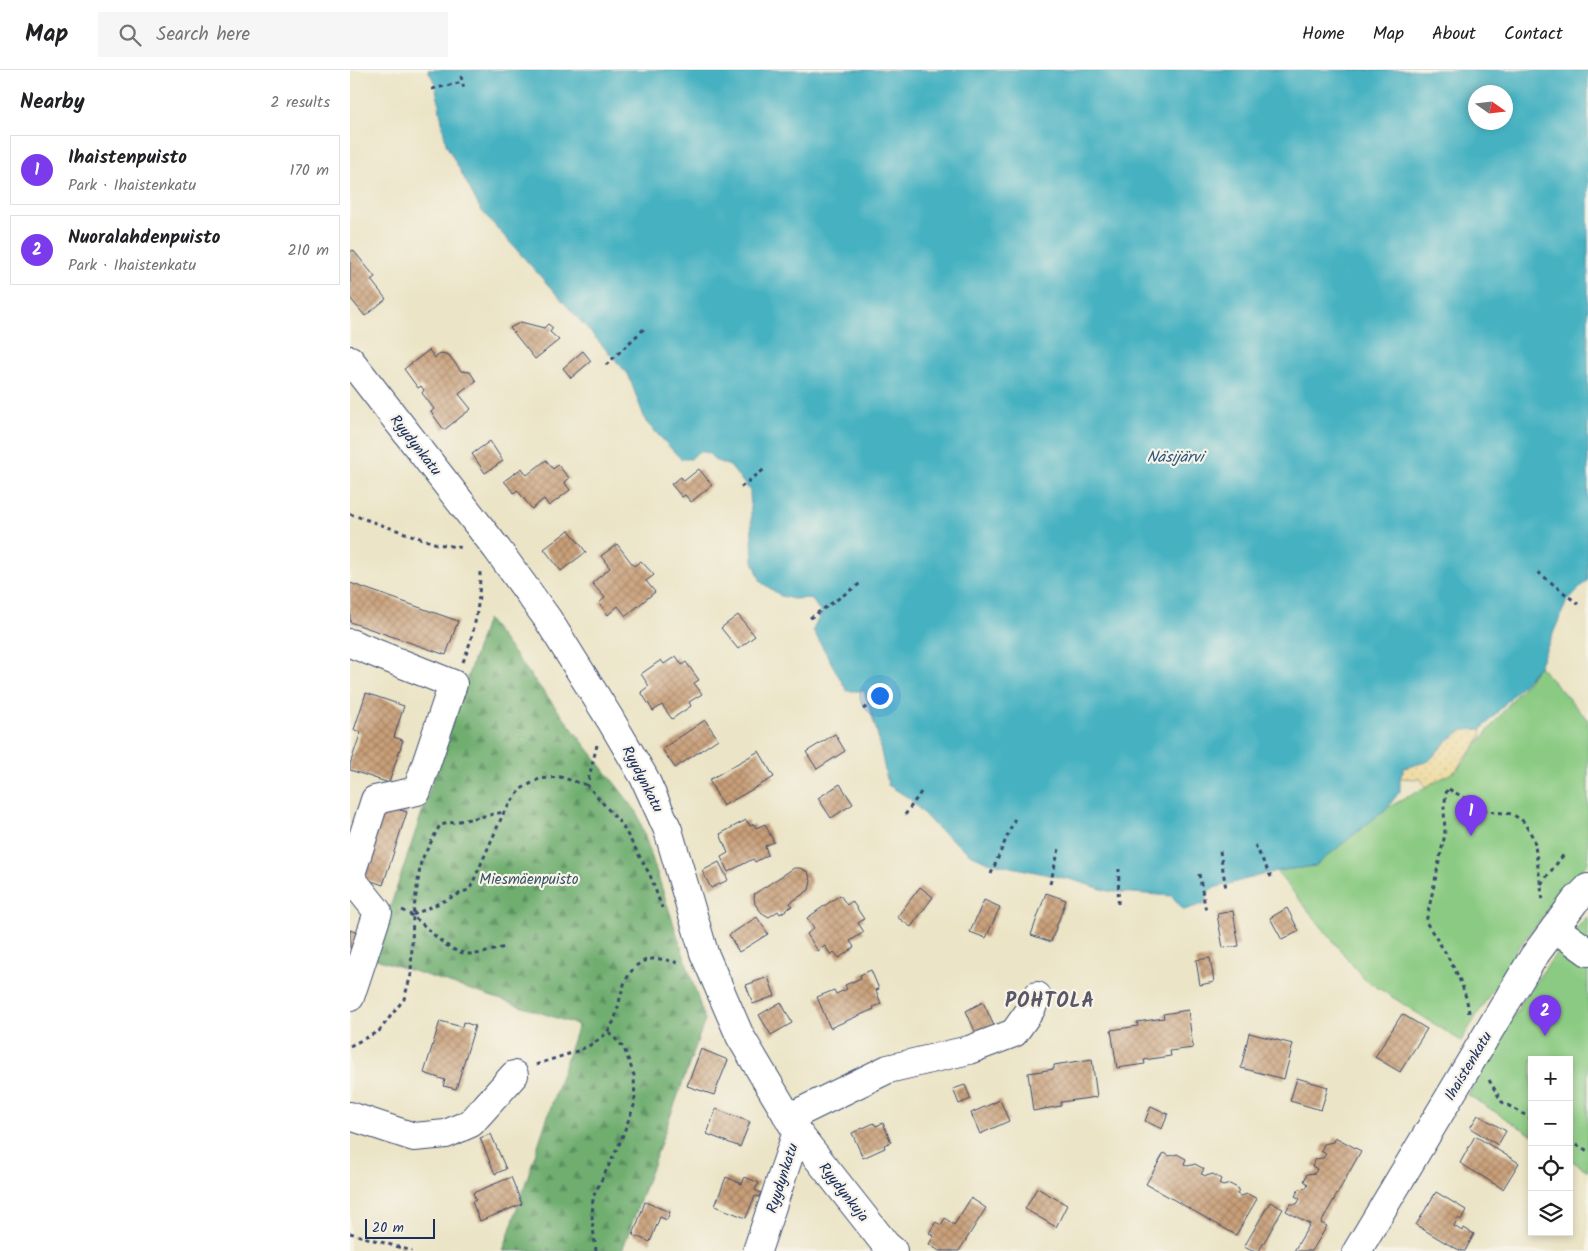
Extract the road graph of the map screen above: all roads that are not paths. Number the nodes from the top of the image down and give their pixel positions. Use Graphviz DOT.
graph roads {
  1 [pos="350,360"];
  2 [pos="353,649"];
  3 [pos="350,877"];
  4 [pos="1588,888"];
  5 [pos="1555,928"];
  6 [pos="1588,952"];
  7 [pos="1037,996"];
  8 [pos="350,997"];
  9 [pos="514,1075"];
  10 [pos="350,1116"];
  11 [pos="792,1125"];
  12 [pos="758,1251"];
  13 [pos="893,1251"];
  14 [pos="1357,1251"];
  1 -- 11 [label="street, Ryydynkatu"];
  2 -- 3 [label="street"];
  3 -- 8 [label="street"];
  4 -- 5 [label="street, Ihaistenkatu"];
  5 -- 6 [label="street"];
  5 -- 14 [label="street, Ihaistenkatu"];
  7 -- 11 [label="street"];
  9 -- 10 [label="street"];
  11 -- 12 [label="street, Ryydynkatu"];
  11 -- 13 [label="street, Ryydynkuja"];
}
